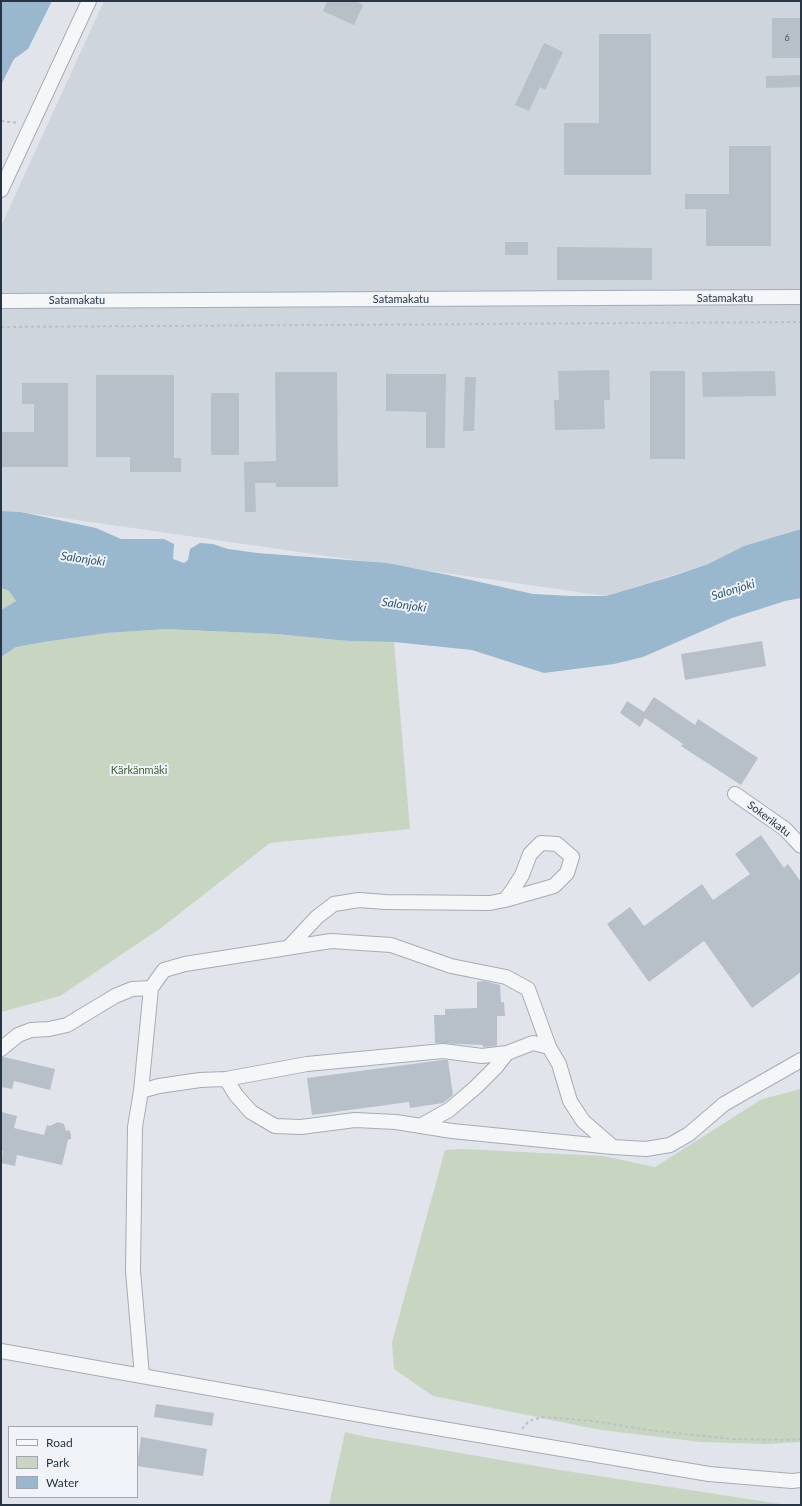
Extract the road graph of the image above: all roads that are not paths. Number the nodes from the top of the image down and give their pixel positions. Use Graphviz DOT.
graph roads {
  1 [pos="89,1"];
  2 [pos="1,190"];
  3 [pos="801,297"];
  4 [pos="1,301"];
  5 [pos="735,794"];
  6 [pos="801,846"];
  7 [pos="505,900"];
  8 [pos="289,947"];
  9 [pos="151,988"];
  10 [pos="549,1047"];
  11 [pos="1,1049"];
  12 [pos="507,1053"];
  13 [pos="801,1060"];
  14 [pos="226,1079"];
  15 [pos="141,1091"];
  16 [pos="420,1126"];
  17 [pos="613,1147"];
  18 [pos="1,1351"];
  19 [pos="142,1376"];
  20 [pos="801,1480"];
  1 -- 2 [label="street"];
  3 -- 4 [label="street, Satamakatu"];
  5 -- 6 [label="street, Sokerikatu"];
  7 -- 7 [label="street"];
  7 -- 8 [label="street"];
  8 -- 9 [label="street"];
  8 -- 10 [label="street"];
  9 -- 11 [label="street"];
  9 -- 15 [label="street"];
  10 -- 12 [label="street"];
  10 -- 17 [label="street"];
  12 -- 14 [label="street"];
  12 -- 16 [label="street"];
  13 -- 17 [label="street"];
  14 -- 15 [label="street"];
  14 -- 16 [label="street"];
  15 -- 19 [label="street"];
  16 -- 17 [label="street"];
  18 -- 19 [label="street"];
  19 -- 20 [label="street"];
}
